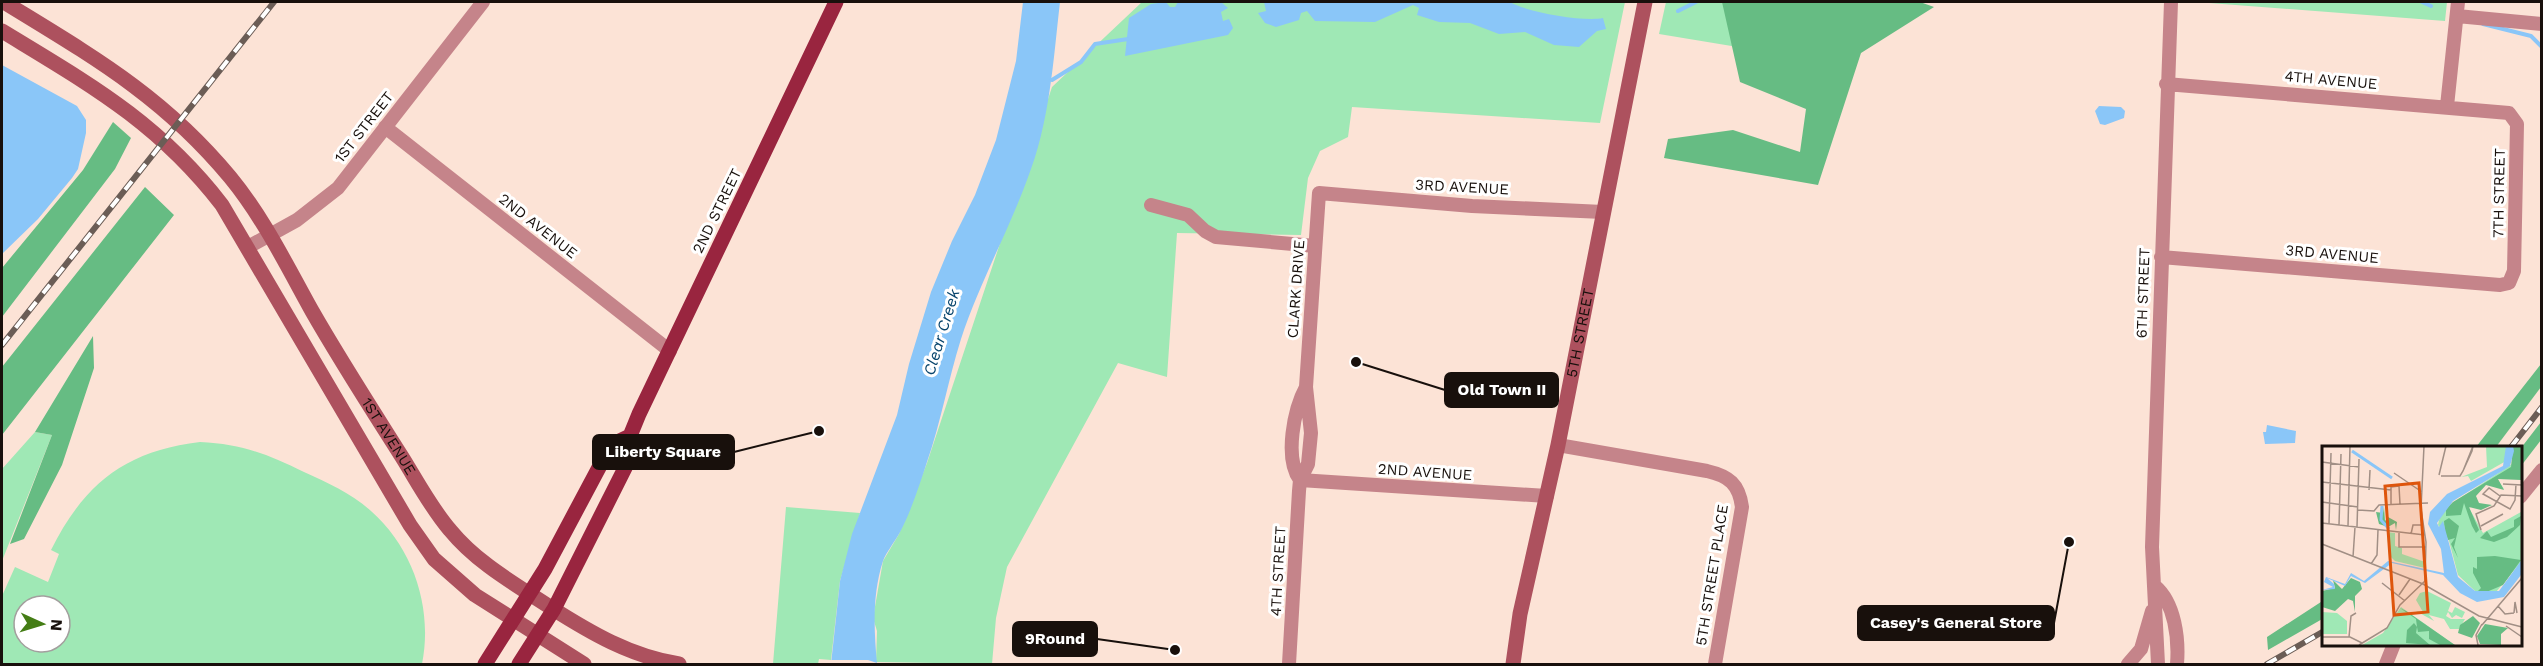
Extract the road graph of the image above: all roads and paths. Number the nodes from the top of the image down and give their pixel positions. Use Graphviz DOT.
graph roads {
  1 [pos="4,2"];
  2 [pos="483,2"];
  3 [pos="836,2"];
  4 [pos="1645,2"];
  5 [pos="2170,2"];
  6 [pos="2458,2"];
  7 [pos="2457,16"];
  8 [pos="2541,24"];
  9 [pos="2,31"];
  10 [pos="2166,84"];
  11 [pos="2447,106"];
  12 [pos="2493,110"];
  13 [pos="385,127"];
  14 [pos="1319,194"];
  15 [pos="1151,205"];
  16 [pos="1603,212"];
  17 [pos="269,235"];
  18 [pos="1315,246"];
  19 [pos="248,247"];
  20 [pos="2161,257"];
  21 [pos="2500,285"];
  22 [pos="670,351"];
  23 [pos="630,436"];
  24 [pos="1558,445"];
  25 [pos="2541,470"];
  26 [pos="1300,480"];
  27 [pos="2522,494"];
  28 [pos="1547,496"];
  29 [pos="2155,586"];
  30 [pos="530,594"];
  31 [pos="2153,606"];
  32 [pos="554,609"];
  33 [pos="513,619"];
  34 [pos="538,635"];
  35 [pos="2394,645"];
  36 [pos="484,664"];
  37 [pos="519,664"];
  38 [pos="584,664"];
  39 [pos="678,664"];
  40 [pos="1289,664"];
  41 [pos="1513,664"];
  42 [pos="1715,664"];
  43 [pos="2128,664"];
  44 [pos="2158,664"];
  45 [pos="2177,664"];
  46 [pos="2386,664"];
  1 -- 17 [label="main road, 1ST AVENUE"];
  2 -- 13 [label="street, 1ST STREET"];
  3 -- 22 [label="main road, 2ND STREET"];
  4 -- 16 [label="main road, 5TH STREET"];
  5 -- 10 [label="street, 6TH STREET"];
  6 -- 7 [label="street"];
  7 -- 8 [label="street"];
  7 -- 11 [label="street"];
  9 -- 19 [label="main road, 1ST AVENUE"];
  10 -- 11 [label="street, 4TH AVENUE"];
  10 -- 20 [label="street, 6TH STREET"];
  11 -- 12 [label="street, 4TH AVENUE"];
  12 -- 21 [label="street, 7TH STREET"];
  13 -- 17 [label="street, 1ST STREET"];
  13 -- 22 [label="street, 2ND AVENUE"];
  14 -- 16 [label="street, 3RD AVENUE"];
  14 -- 18 [label="street, CLARK DRIVE"];
  15 -- 18 [label="street"];
  16 -- 24 [label="main road, 5TH STREET"];
  17 -- 19 [label="street, 1ST STREET"];
  17 -- 30 [label="main road, 1ST AVENUE"];
  18 -- 26 [label="street, CLARK DRIVE"];
  19 -- 33 [label="main road, 1ST AVENUE"];
  20 -- 21 [label="street, 3RD AVENUE"];
  20 -- 29 [label="street, 6TH STREET"];
  22 -- 23 [label="main road, 2ND STREET"];
  23 -- 30 [label="main road, 2ND STREET"];
  23 -- 32 [label="main road, 2ND STREET"];
  24 -- 28 [label="main road, 5TH STREET"];
  24 -- 42 [label="street, 5TH STREET PLACE"];
  25 -- 27 [label="street"];
  26 -- 28 [label="street, 2ND AVENUE"];
  26 -- 40 [label="street, 4TH STREET"];
  28 -- 41 [label="main road, 5TH STREET"];
  29 -- 31 [label="street, 6TH STREET"];
  29 -- 45 [label="street, 6TH STREET"];
  30 -- 32 [label="main road, 1ST AVENUE"];
  30 -- 33 [label="main road, 2ND STREET"];
  31 -- 43 [label="street"];
  31 -- 44 [label="street, 6TH STREET"];
  32 -- 34 [label="main road, 2ND STREET"];
  32 -- 39 [label="main road, 1ST AVENUE"];
  33 -- 34 [label="main road, 1ST AVENUE"];
  33 -- 36 [label="main road, 2ND STREET"];
  34 -- 37 [label="main road, 2ND STREET"];
  34 -- 38 [label="main road, 1ST AVENUE"];
  35 -- 46 [label="street"];
}
